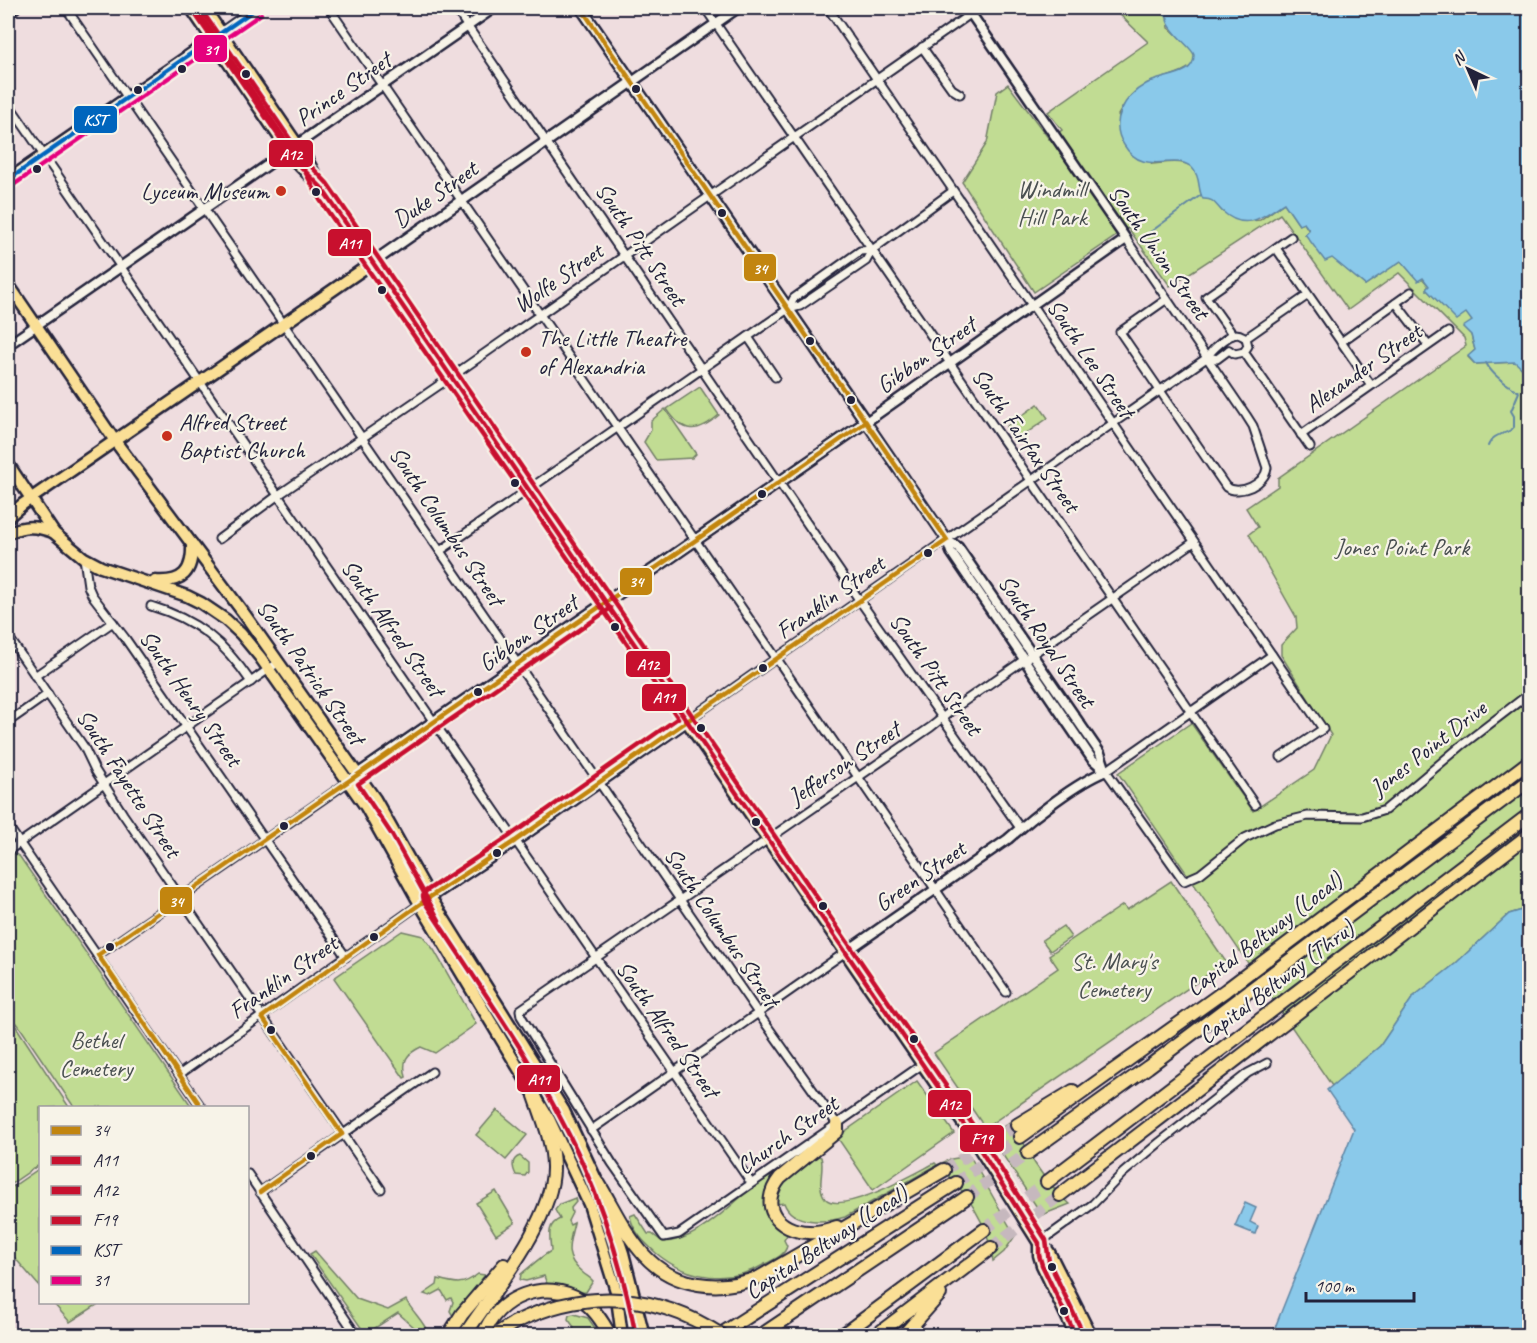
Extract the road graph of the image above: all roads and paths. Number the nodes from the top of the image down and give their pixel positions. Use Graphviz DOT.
graph roads {
  1 [pos="15,8"];
  2 [pos="66,8"];
  3 [pos="191,8"];
  4 [pos="204,8"];
  5 [pos="257,8"];
  6 [pos="329,8"];
  7 [pos="455,8"];
  8 [pos="494,8"];
  9 [pos="581,8"];
  10 [pos="705,8"];
  11 [pos="738,8"];
  12 [pos="828,8"];
  13 [pos="979,8"];
  14 [pos="969,10"];
  15 [pos="8,12"];
  16 [pos="716,23"];
  17 [pos="468,26"];
  18 [pos="217,36"];
  19 [pos="922,47"];
  20 [pos="877,79"];
  21 [pos="632,82"];
  22 [pos="382,86"];
  23 [pos="960,94"];
  24 [pos="128,97"];
  25 [pos="8,103"];
  26 [pos="795,137"];
  27 [pos="547,141"];
  28 [pos="293,148"];
  29 [pos="43,155"];
  30 [pos="8,180"];
  31 [pos="953,191"];
  32 [pos="710,195"];
  33 [pos="462,201"];
  34 [pos="205,209"];
  35 [pos="1291,237"];
  36 [pos="1126,239"];
  37 [pos="1276,248"];
  38 [pos="872,250"];
  39 [pos="625,256"];
  40 [pos="372,263"];
  41 [pos="121,267"];
  42 [pos="8,284"];
  43 [pos="1412,292"];
  44 [pos="1308,295"];
  45 [pos="1167,299"];
  46 [pos="1396,303"];
  47 [pos="1032,305"];
  48 [pos="788,309"];
  49 [pos="540,314"];
  50 [pos="284,324"];
  51 [pos="36,325"];
  52 [pos="1448,332"];
  53 [pos="1232,336"];
  54 [pos="748,337"];
  55 [pos="1246,338"];
  56 [pos="1341,342"];
  57 [pos="8,345"];
  58 [pos="1428,345"];
  59 [pos="1229,350"];
  60 [pos="1244,352"];
  61 [pos="1208,357"];
  62 [pos="950,363"];
  63 [pos="701,369"];
  64 [pos="775,376"];
  65 [pos="451,377"];
  66 [pos="199,382"];
  67 [pos="1371,385"];
  68 [pos="1161,392"];
  69 [pos="866,422"];
  70 [pos="1113,425"];
  71 [pos="617,427"];
  72 [pos="1301,435"];
  73 [pos="362,437"];
  74 [pos="115,441"];
  75 [pos="1310,447"];
  76 [pos="8,464"];
  77 [pos="779,482"];
  78 [pos="1031,482"];
  79 [pos="529,489"];
  80 [pos="277,496"];
  81 [pos="31,499"];
  82 [pos="8,517"];
  83 [pos="8,533"];
  84 [pos="54,533"];
  85 [pos="219,539"];
  86 [pos="947,540"];
  87 [pos="696,541"];
  88 [pos="1194,542"];
  89 [pos="192,544"];
  90 [pos="440,551"];
  91 [pos="84,558"];
  92 [pos="140,581"];
  93 [pos="1113,599"];
  94 [pos="860,601"];
  95 [pos="607,602"];
  96 [pos="151,606"];
  97 [pos="113,622"];
  98 [pos="8,636"];
  99 [pos="1272,655"];
  100 [pos="1028,657"];
  101 [pos="776,658"];
  102 [pos="279,662"];
  103 [pos="517,664"];
  104 [pos="269,669"];
  105 [pos="35,676"];
  106 [pos="251,682"];
  107 [pos="1530,693"];
  108 [pos="48,694"];
  109 [pos="1191,711"];
  110 [pos="944,718"];
  111 [pos="688,720"];
  112 [pos="8,722"];
  113 [pos="434,722"];
  114 [pos="186,727"];
  115 [pos="1281,757"];
  116 [pos="1530,761"];
  117 [pos="1106,771"];
  118 [pos="358,774"];
  119 [pos="857,778"];
  120 [pos="1530,780"];
  121 [pos="348,782"];
  122 [pos="599,782"];
  123 [pos="103,784"];
  124 [pos="1255,805"];
  125 [pos="1530,814"];
  126 [pos="8,826"];
  127 [pos="1020,828"];
  128 [pos="1530,834"];
  129 [pos="769,838"];
  130 [pos="265,840"];
  131 [pos="515,841"];
  132 [pos="19,843"];
  133 [pos="8,851"];
  134 [pos="1184,881"];
  135 [pos="936,889"];
  136 [pos="430,897"];
  137 [pos="180,898"];
  138 [pos="680,900"];
  139 [pos="420,904"];
  140 [pos="847,951"];
  141 [pos="98,956"];
  142 [pos="346,957"];
  143 [pos="596,958"];
  144 [pos="1006,992"];
  145 [pos="758,1013"];
  146 [pos="262,1017"];
  147 [pos="1268,1063"];
  148 [pos="923,1064"];
  149 [pos="432,1072"];
  150 [pos="674,1072"];
  151 [pos="180,1074"];
  152 [pos="535,1096"];
  153 [pos="201,1106"];
  154 [pos="837,1124"];
  155 [pos="591,1130"];
  156 [pos="1018,1131"];
  157 [pos="342,1134"];
  158 [pos="1028,1153"];
  159 [pos="944,1170"];
  160 [pos="249,1176"];
  161 [pos="1047,1182"];
  162 [pos="956,1183"];
  163 [pos="599,1184"];
  164 [pos="751,1184"];
  165 [pos="381,1189"];
  166 [pos="260,1192"];
  167 [pos="1060,1195"];
  168 [pos="967,1197"];
  169 [pos="855,1221"];
  170 [pos="984,1230"];
  171 [pos="533,1233"];
  172 [pos="1039,1243"];
  173 [pos="357,1335"];
  174 [pos="448,1335"];
  175 [pos="464,1335"];
  176 [pos="483,1335"];
  177 [pos="493,1335"];
  178 [pos="610,1335"];
  179 [pos="622,1335"];
  180 [pos="644,1335"];
  181 [pos="720,1335"];
  182 [pos="760,1335"];
  183 [pos="843,1335"];
  184 [pos="875,1335"];
  185 [pos="903,1335"];
  186 [pos="1076,1335"];
  187 [pos="1091,1335"];
  1 -- 15 [label="street"];
  2 -- 24 [label="street, South Columbus Street"];
  3 -- 18 [label="main road"];
  4 -- 18 [label="main road"];
  5 -- 18 [label="main road"];
  6 -- 22 [label="street"];
  7 -- 17 [label="street, South Pitt Street"];
  8 -- 17 [label="street, Prince Street"];
  9 -- 21 [label="main road, South Royal Street"];
  10 -- 16 [label="street, South Fairfax Street"];
  11 -- 16 [label="street, Duke Street"];
  12 -- 20 [label="street, South Lee Street"];
  13 -- 14 [label="street, Wolfe Street"];
  14 -- 19 [label="street, Wolfe Street"];
  14 -- 36 [label="street, South Union Street"];
  16 -- 21 [label="street, Duke Street"];
  16 -- 26 [label="street, South Fairfax Street"];
  17 -- 22 [label="street, Prince Street"];
  17 -- 27 [label="street, South Pitt Street"];
  18 -- 24 [label="main road"];
  18 -- 28 [label="main road"];
  19 -- 20 [label="street, Wolfe Street"];
  19 -- 23 [label="street"];
  20 -- 26 [label="street, Wolfe Street"];
  20 -- 31 [label="street, South Lee Street"];
  21 -- 27 [label="main road, Duke Street"];
  21 -- 32 [label="main road, South Royal Street"];
  22 -- 28 [label="street, Prince Street"];
  22 -- 33 [label="street"];
  24 -- 29 [label="main road"];
  24 -- 34 [label="street, South Columbus Street"];
  25 -- 29 [label="street, South Alfred Street"];
  26 -- 32 [label="street, Wolfe Street"];
  26 -- 38 [label="street, South Fairfax Street"];
  27 -- 33 [label="main road, Duke Street"];
  27 -- 39 [label="street, South Pitt Street"];
  28 -- 34 [label="street, Prince Street"];
  28 -- 40 [label="main road"];
  29 -- 30 [label="main road"];
  29 -- 41 [label="street, South Alfred Street"];
  31 -- 38 [label="street"];
  31 -- 47 [label="street, South Lee Street"];
  32 -- 39 [label="street, Wolfe Street"];
  32 -- 48 [label="main road, South Royal Street"];
  33 -- 40 [label="main road, Duke Street"];
  33 -- 49 [label="street"];
  34 -- 41 [label="street, Prince Street"];
  34 -- 50 [label="street, South Columbus Street"];
  35 -- 37 [label="street"];
  36 -- 45 [label="street, South Union Street"];
  36 -- 47 [label="street, Gibbon Street"];
  37 -- 44 [label="street"];
  37 -- 53 [label="street"];
  38 -- 48 [label="street"];
  38 -- 62 [label="street, South Fairfax Street"];
  39 -- 49 [label="street, Wolfe Street"];
  39 -- 63 [label="street, South Pitt Street"];
  40 -- 50 [label="main road, Duke Street"];
  40 -- 65 [label="main road"];
  41 -- 51 [label="street, Prince Street"];
  41 -- 66 [label="street, South Alfred Street"];
  42 -- 51 [label="main road, South Patrick Street"];
  43 -- 46 [label="street"];
  44 -- 55 [label="street"];
  44 -- 56 [label="street"];
  45 -- 61 [label="street, South Union Street"];
  45 -- 68 [label="street"];
  46 -- 56 [label="street"];
  46 -- 58 [label="street"];
  47 -- 62 [label="street, Gibbon Street"];
  47 -- 70 [label="street, South Lee Street"];
  48 -- 54 [label="street"];
  48 -- 69 [label="main road, South Royal Street"];
  49 -- 65 [label="street, Wolfe Street"];
  49 -- 71 [label="street"];
  50 -- 66 [label="main road, Duke Street"];
  50 -- 73 [label="street, South Columbus Street"];
  51 -- 57 [label="street, Prince Street"];
  51 -- 74 [label="main road, South Patrick Street"];
  52 -- 58 [label="street, Alexander Street"];
  53 -- 55 [label="street"];
  53 -- 59 [label="street"];
  53 -- 61 [label="street, Franklin Street"];
  54 -- 63 [label="street"];
  54 -- 64 [label="street"];
  55 -- 60 [label="street"];
  56 -- 67 [label="street"];
  58 -- 67 [label="street, Alexander Street"];
  59 -- 60 [label="street"];
  59 -- 61 [label="street, Franklin Street"];
  60 -- 72 [label="street"];
  61 -- 68 [label="street, Franklin Street"];
  61 -- 68 [label="street, South Union Street"];
  62 -- 69 [label="street, Gibbon Street"];
  62 -- 78 [label="street, South Fairfax Street"];
  63 -- 71 [label="street"];
  63 -- 77 [label="street, South Pitt Street"];
  65 -- 73 [label="street, Wolfe Street"];
  65 -- 79 [label="main road"];
  66 -- 74 [label="main road, Duke Street"];
  66 -- 80 [label="street, South Alfred Street"];
  67 -- 72 [label="street, Alexander Street"];
  68 -- 70 [label="street, Franklin Street"];
  69 -- 77 [label="main road, Gibbon Street"];
  69 -- 86 [label="street, South Royal Street"];
  70 -- 78 [label="street, Franklin Street"];
  70 -- 88 [label="street, South Lee Street"];
  71 -- 79 [label="street"];
  71 -- 87 [label="street"];
  72 -- 75 [label="street"];
  73 -- 80 [label="street, Wolfe Street"];
  73 -- 90 [label="street, South Columbus Street"];
  74 -- 81 [label="main road, Duke Street"];
  74 -- 89 [label="main road, South Patrick Street"];
  76 -- 81 [label="main road"];
  77 -- 87 [label="main road, Gibbon Street"];
  77 -- 94 [label="street, South Pitt Street"];
  78 -- 86 [label="street, Franklin Street"];
  78 -- 93 [label="street, South Fairfax Street"];
  79 -- 90 [label="street"];
  79 -- 95 [label="main road"];
  80 -- 85 [label="street, Wolfe Street"];
  80 -- 113 [label="street, South Alfred Street"];
  81 -- 82 [label="main road, Duke Street"];
  81 -- 84 [label="main road"];
  83 -- 84 [label="main road"];
  84 -- 91 [label="main road"];
  86 -- 94 [label="street, Franklin Street"];
  86 -- 100 [label="street, South Royal Street"];
  87 -- 95 [label="main road, Gibbon Street"];
  87 -- 101 [label="street"];
  88 -- 93 [label="street, Jefferson Street"];
  88 -- 99 [label="street, South Lee Street"];
  89 -- 92 [label="main road"];
  89 -- 102 [label="main road, South Patrick Street"];
  90 -- 103 [label="street, South Columbus Street"];
  91 -- 92 [label="main road, South Patrick Street"];
  91 -- 97 [label="street, South Henry Street"];
  92 -- 104 [label="main road, South Patrick Street"];
  93 -- 100 [label="street, Jefferson Street"];
  93 -- 109 [label="street, South Fairfax Street"];
  94 -- 101 [label="street, Franklin Street"];
  94 -- 110 [label="street, South Pitt Street"];
  95 -- 103 [label="main road, Gibbon Street"];
  95 -- 111 [label="main road"];
  96 -- 106 [label="street"];
  97 -- 105 [label="street"];
  97 -- 114 [label="street, South Henry Street"];
  98 -- 105 [label="street, South Fayette Street"];
  99 -- 109 [label="street, Green Street"];
  99 -- 115 [label="street, South Lee Street"];
  100 -- 110 [label="street, Jefferson Street"];
  100 -- 117 [label="street, South Royal Street"];
  101 -- 111 [label="street, Franklin Street"];
  101 -- 119 [label="street"];
  102 -- 104 [label="street"];
  102 -- 118 [label="main road, South Patrick Street"];
  103 -- 113 [label="main road, Gibbon Street"];
  103 -- 122 [label="street, South Columbus Street"];
  104 -- 106 [label="street"];
  104 -- 121 [label="main road, South Patrick Street"];
  105 -- 108 [label="street, South Fayette Street"];
  106 -- 114 [label="street"];
  107 -- 134 [label="street, Jones Point Drive"];
  108 -- 112 [label="street"];
  108 -- 123 [label="street, South Fayette Street"];
  109 -- 117 [label="street, Green Street"];
  109 -- 124 [label="street, South Fairfax Street"];
  110 -- 119 [label="street, Jefferson Street"];
  110 -- 127 [label="street, South Pitt Street"];
  111 -- 122 [label="main road, Franklin Street"];
  111 -- 129 [label="main road"];
  113 -- 118 [label="main road, Gibbon Street"];
  113 -- 131 [label="street, South Alfred Street"];
  114 -- 123 [label="street"];
  114 -- 130 [label="street, South Henry Street"];
  116 -- 156 [label="highway, Capital Beltway (Local)"];
  117 -- 127 [label="street, Green Street"];
  117 -- 134 [label="street, South Royal Street"];
  118 -- 121 [label="main road, Gibbon Street"];
  118 -- 136 [label="main road, South Patrick Street"];
  119 -- 129 [label="street, Jefferson Street"];
  119 -- 135 [label="street"];
  120 -- 158 [label="highway, Capital Beltway (Thru)"];
  121 -- 130 [label="street, Gibbon Street"];
  121 -- 139 [label="main road, South Patrick Street"];
  122 -- 131 [label="main road, Franklin Street"];
  122 -- 138 [label="street, South Columbus Street"];
  123 -- 132 [label="street"];
  123 -- 137 [label="street, South Fayette Street"];
  125 -- 161 [label="highway, Capital Beltway (Thru)"];
  126 -- 132 [label="street"];
  127 -- 135 [label="street, Green Street"];
  128 -- 167 [label="highway"];
  129 -- 138 [label="street, Jefferson Street"];
  129 -- 140 [label="main road"];
  130 -- 137 [label="street, Gibbon Street"];
  130 -- 142 [label="street, South Henry Street"];
  131 -- 136 [label="main road, Franklin Street"];
  131 -- 143 [label="street, South Alfred Street"];
  132 -- 133 [label="street"];
  132 -- 141 [label="street"];
  135 -- 140 [label="street, Green Street"];
  135 -- 144 [label="street"];
  136 -- 139 [label="main road, Franklin Street"];
  136 -- 163 [label="main road, South Patrick Street"];
  137 -- 141 [label="street, Gibbon Street"];
  137 -- 146 [label="street, South Fayette Street"];
  138 -- 143 [label="street, Jefferson Street"];
  138 -- 145 [label="street, South Columbus Street"];
  139 -- 142 [label="street, Franklin Street"];
  139 -- 152 [label="main road, South Patrick Street"];
  140 -- 145 [label="street, Green Street"];
  140 -- 148 [label="main road"];
  141 -- 151 [label="street"];
  142 -- 146 [label="street, Franklin Street"];
  143 -- 150 [label="street, South Alfred Street"];
  143 -- 155 [label="street, Jefferson Street"];
  145 -- 150 [label="street, Green Street"];
  145 -- 154 [label="street, South Columbus Street"];
  146 -- 151 [label="street, Franklin Street"];
  146 -- 157 [label="street, South Fayette Street"];
  147 -- 172 [label="street"];
  148 -- 154 [label="street, Church Street"];
  148 -- 172 [label="main road"];
  149 -- 157 [label="street"];
  150 -- 155 [label="street, Green Street"];
  150 -- 164 [label="street, South Alfred Street"];
  151 -- 153 [label="street"];
  152 -- 171 [label="highway"];
  152 -- 179 [label="main road, South Patrick Street"];
  154 -- 164 [label="street, Church Street"];
  154 -- 169 [label="highway"];
  155 -- 164 [label="street, Church Street"];
  157 -- 165 [label="street, South Fayette Street"];
  157 -- 166 [label="street"];
  159 -- 169 [label="highway"];
  160 -- 166 [label="street"];
  162 -- 181 [label="highway, Capital Beltway (Local)"];
  163 -- 169 [label="highway"];
  163 -- 180 [label="main road, South Patrick Street"];
  166 -- 173 [label="street"];
  168 -- 182 [label="highway"];
  170 -- 183 [label="highway"];
  171 -- 174 [label="highway"];
  171 -- 175 [label="highway"];
  172 -- 186 [label="main road"];
  172 -- 187 [label="main road"];
  176 -- 178 [label="highway"];
  177 -- 181 [label="highway, bridge"];
  184 -- 185 [label="highway"];
}
